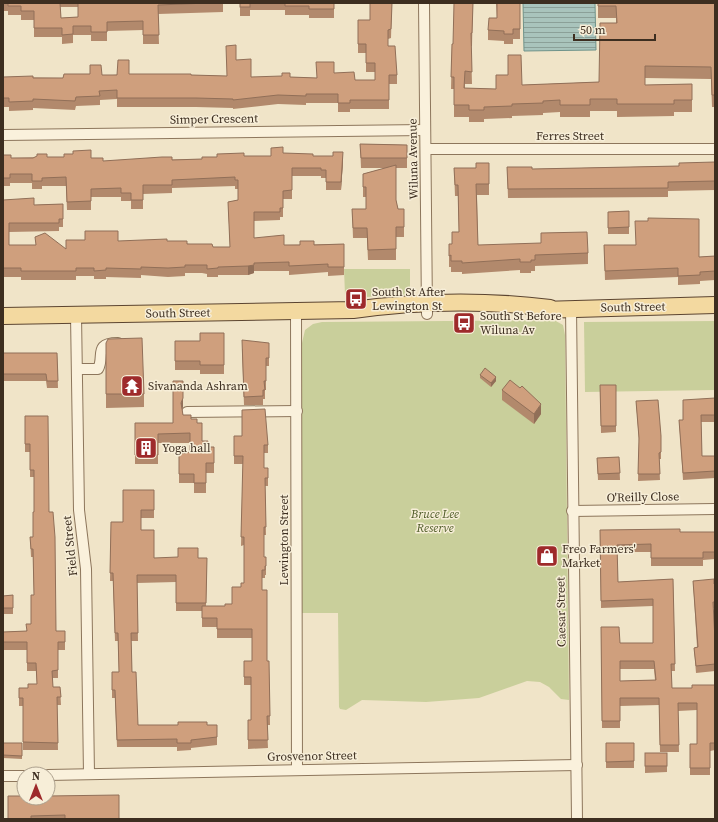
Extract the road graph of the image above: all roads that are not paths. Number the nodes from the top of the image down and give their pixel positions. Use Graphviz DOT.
graph roads {
  1 [pos="424,3"];
  2 [pos="425,130"];
  3 [pos="3,135"];
  4 [pos="426,149"];
  5 [pos="715,149"];
  6 [pos="715,305"];
  7 [pos="571,308"];
  8 [pos="428,309"];
  9 [pos="296,311"];
  10 [pos="76,315"];
  11 [pos="3,316"];
  12 [pos="127,344"];
  13 [pos="77,369"];
  14 [pos="297,411"];
  15 [pos="187,412"];
  16 [pos="715,509"];
  17 [pos="572,512"];
  18 [pos="577,765"];
  19 [pos="297,770"];
  20 [pos="89,774"];
  21 [pos="56,775"];
  22 [pos="3,776"];
  23 [pos="16,776"];
  24 [pos="577,819"];
  1 -- 2 [label="street, Wiluna Avenue"];
  2 -- 3 [label="street, Simper Crescent"];
  2 -- 4 [label="street, Wiluna Avenue"];
  4 -- 5 [label="street, Ferres Street"];
  4 -- 8 [label="street, Wiluna Avenue"];
  6 -- 7 [label="main road, South Street"];
  7 -- 8 [label="main road, South Street"];
  7 -- 17 [label="street, Caesar Street"];
  8 -- 9 [label="main road, South Street"];
  9 -- 10 [label="main road, South Street"];
  9 -- 14 [label="street, Lewington Street"];
  10 -- 11 [label="main road, South Street"];
  10 -- 13 [label="street, Field Street"];
  12 -- 13 [label="street"];
  13 -- 20 [label="street, Field Street"];
  14 -- 15 [label="street"];
  14 -- 19 [label="street, Lewington Street"];
  16 -- 17 [label="street, O'Reilly Close"];
  17 -- 18 [label="street, Caesar Street"];
  18 -- 19 [label="street, Grosvenor Street"];
  18 -- 24 [label="street, Caesar Street"];
  19 -- 20 [label="street, Grosvenor Street"];
  20 -- 21 [label="street, Grosvenor Street"];
  22 -- 23 [label="street"];
}
